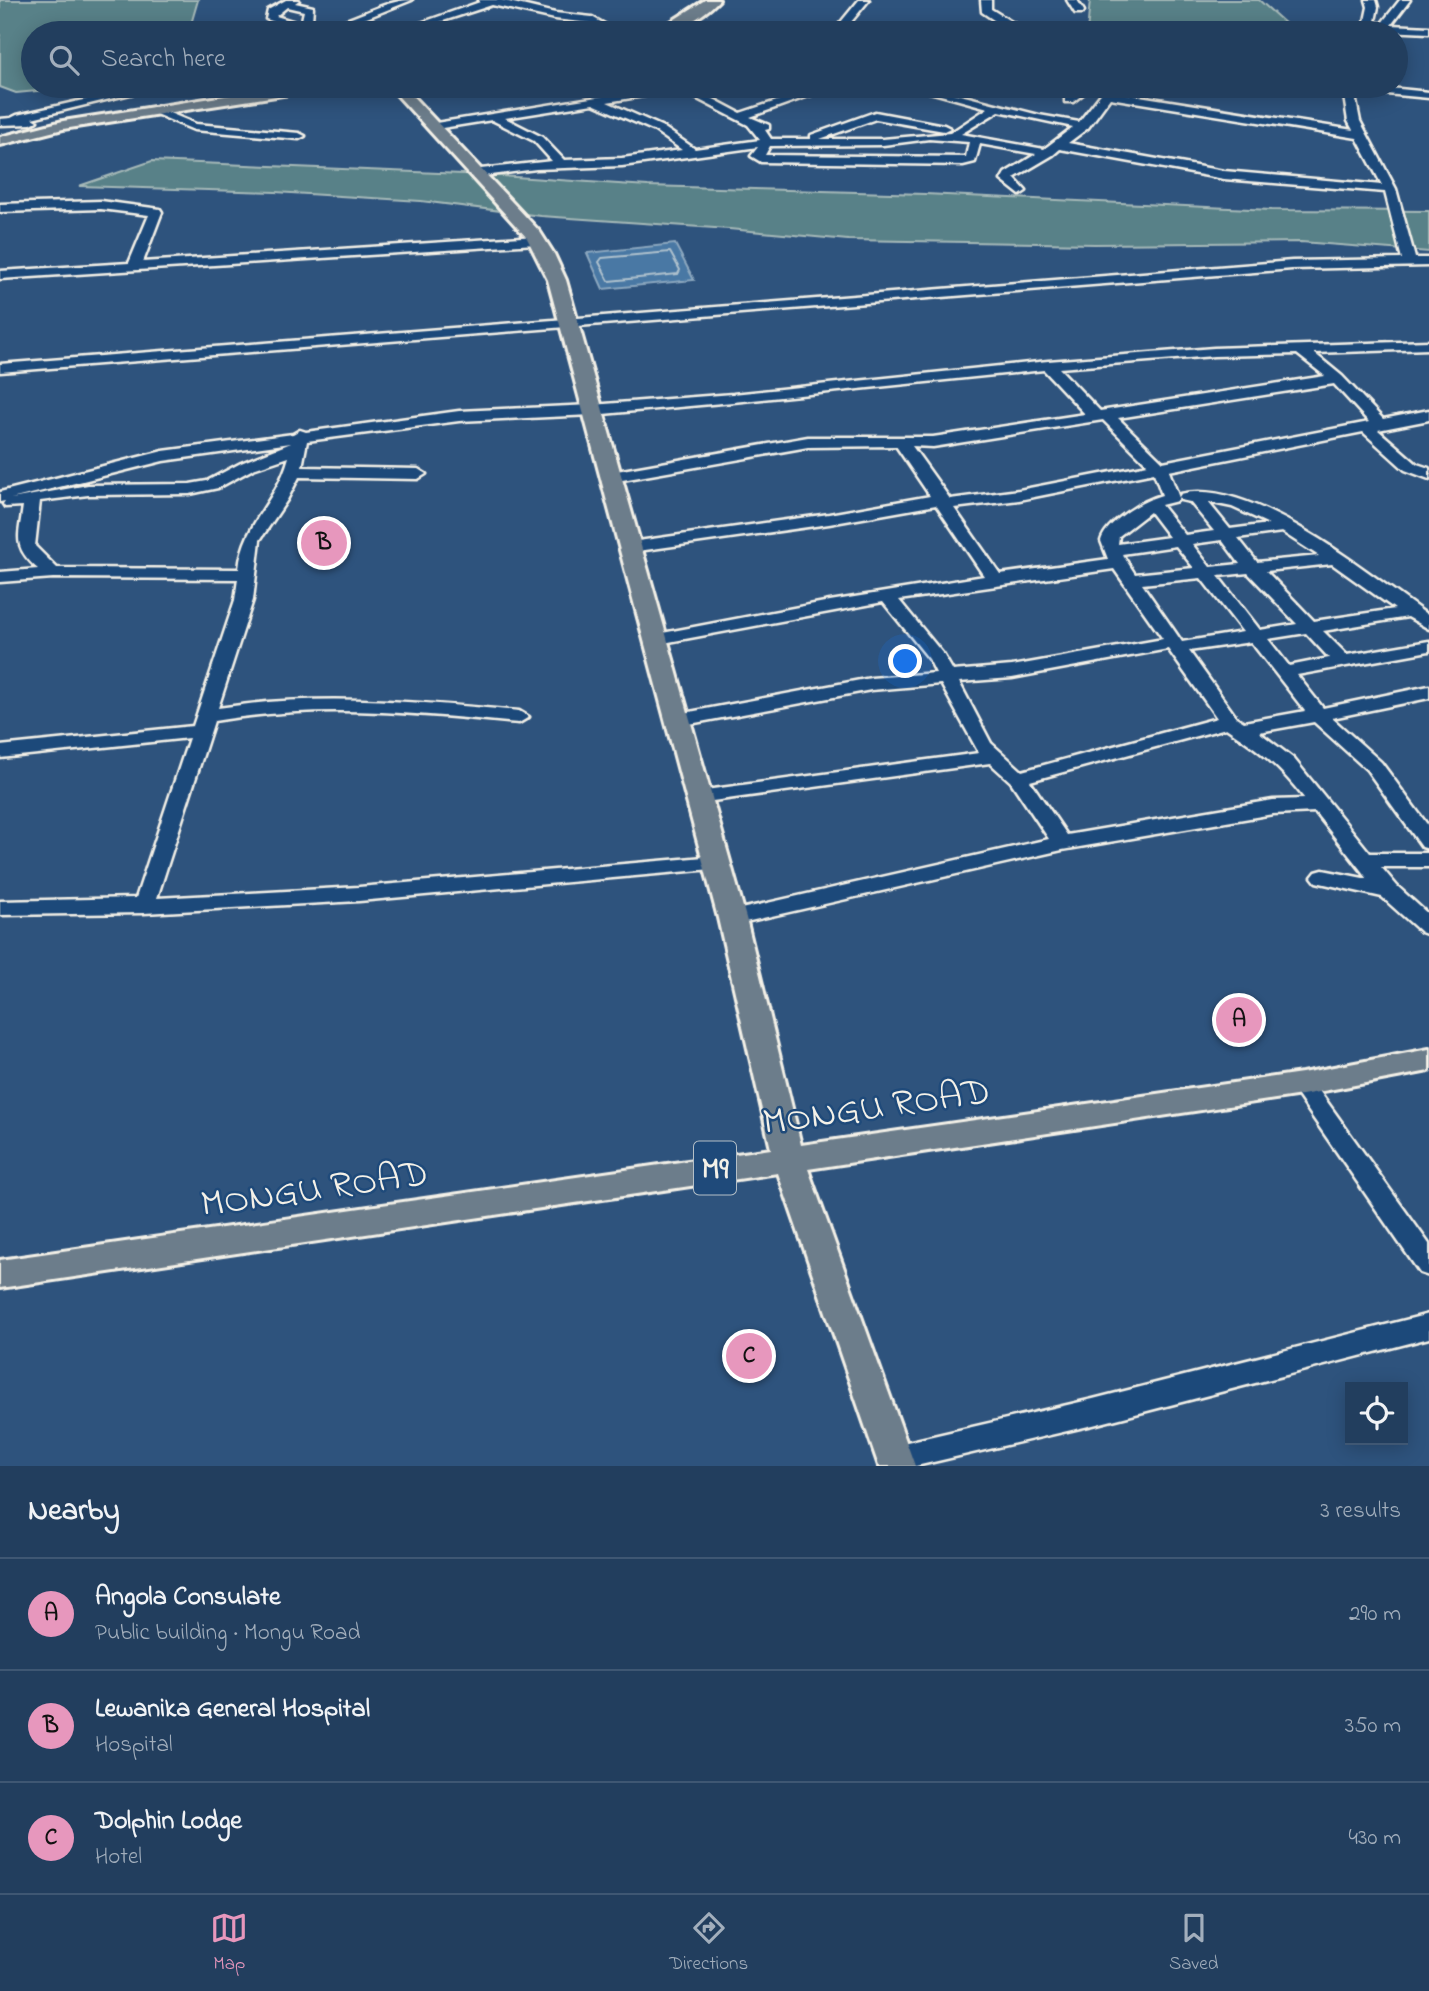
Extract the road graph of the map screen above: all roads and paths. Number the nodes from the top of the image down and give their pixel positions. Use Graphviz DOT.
graph roads {
  1 [pos="407,0"];
  2 [pos="713,0"];
  3 [pos="864,0"];
  4 [pos="986,0"];
  5 [pos="1072,0"];
  6 [pos="1371,0"];
  7 [pos="1405,0"];
  8 [pos="490,1"];
  9 [pos="290,2"];
  10 [pos="1079,11"];
  11 [pos="282,21"];
  12 [pos="307,21"];
  13 [pos="351,21"];
  14 [pos="432,21"];
  15 [pos="594,21"];
  16 [pos="682,21"];
  17 [pos="847,21"];
  18 [pos="1003,21"];
  19 [pos="1370,21"];
  20 [pos="1389,21"];
  21 [pos="1408,30"];
  22 [pos="1429,30"];
  23 [pos="1408,93"];
  24 [pos="1429,95"];
  25 [pos="108,98"];
  26 [pos="235,98"];
  27 [pos="408,98"];
  28 [pos="608,98"];
  29 [pos="704,98"];
  30 [pos="796,98"];
  31 [pos="961,98"];
  32 [pos="1072,98"];
  33 [pos="1104,98"];
  34 [pos="1155,98"];
  35 [pos="1350,98"];
  36 [pos="596,100"];
  37 [pos="1069,100"];
  38 [pos="998,107"];
  39 [pos="155,110"];
  40 [pos="0,117"];
  41 [pos="494,117"];
  42 [pos="739,117"];
  43 [pos="20,119"];
  44 [pos="0,122"];
  45 [pos="753,123"];
  46 [pos="63,124"];
  47 [pos="436,126"];
  48 [pos="1084,126"];
  49 [pos="933,131"];
  50 [pos="956,133"];
  51 [pos="1361,135"];
  52 [pos="299,136"];
  53 [pos="804,140"];
  54 [pos="975,140"];
  55 [pos="0,141"];
  56 [pos="766,143"];
  57 [pos="1055,149"];
  58 [pos="691,151"];
  59 [pos="562,165"];
  60 [pos="476,173"];
  61 [pos="1390,188"];
  62 [pos="1020,191"];
  63 [pos="0,208"];
  64 [pos="536,240"];
  65 [pos="1409,262"];
  66 [pos="1429,262"];
  67 [pos="135,265"];
  68 [pos="0,275"];
  69 [pos="568,323"];
  70 [pos="1429,345"];
  71 [pos="1300,349"];
  72 [pos="1048,365"];
  73 [pos="0,368"];
  74 [pos="1337,379"];
  75 [pos="592,410"];
  76 [pos="1101,415"];
  77 [pos="1429,415"];
  78 [pos="1374,427"];
  79 [pos="299,442"];
  80 [pos="902,443"];
  81 [pos="1160,468"];
  82 [pos="292,472"];
  83 [pos="418,474"];
  84 [pos="1429,474"];
  85 [pos="611,477"];
  86 [pos="1195,497"];
  87 [pos="1171,498"];
  88 [pos="32,499"];
  89 [pos="944,501"];
  90 [pos="5,502"];
  91 [pos="1151,503"];
  92 [pos="1285,527"];
  93 [pos="1226,534"];
  94 [pos="1179,540"];
  95 [pos="631,547"];
  96 [pos="1335,559"];
  97 [pos="1120,564"];
  98 [pos="1253,568"];
  99 [pos="1204,572"];
  100 [pos="53,573"];
  101 [pos="249,574"];
  102 [pos="0,577"];
  103 [pos="995,579"];
  104 [pos="888,597"];
  105 [pos="1409,612"];
  106 [pos="1428,623"];
  107 [pos="1311,626"];
  108 [pos="1254,635"];
  109 [pos="658,639"];
  110 [pos="1174,646"];
  111 [pos="1429,646"];
  112 [pos="1343,662"];
  113 [pos="1285,672"];
  114 [pos="947,677"];
  115 [pos="1429,692"];
  116 [pos="1318,715"];
  117 [pos="519,717"];
  118 [pos="679,720"];
  119 [pos="203,724"];
  120 [pos="1235,725"];
  121 [pos="0,752"];
  122 [pos="993,757"];
  123 [pos="1018,778"];
  124 [pos="698,797"];
  125 [pos="1320,805"];
  126 [pos="1429,842"];
  127 [pos="1062,843"];
  128 [pos="1363,860"];
  129 [pos="1429,860"];
  130 [pos="716,863"];
  131 [pos="1323,877"];
  132 [pos="1389,891"];
  133 [pos="144,906"];
  134 [pos="0,908"];
  135 [pos="732,918"];
  136 [pos="1429,927"];
  137 [pos="1429,1060"];
  138 [pos="1302,1083"];
  139 [pos="788,1157"];
  140 [pos="1429,1265"];
  141 [pos="0,1274"];
  142 [pos="1429,1326"];
  143 [pos="896,1462"];
  1 -- 13 [label="street"];
  2 -- 16 [label="main road"];
  3 -- 17 [label="street"];
  4 -- 18 [label="street"];
  5 -- 10 [label="street"];
  6 -- 19 [label="street"];
  7 -- 20 [label="street"];
  8 -- 14 [label="street"];
  8 -- 15 [label="street"];
  9 -- 11 [label="street"];
  9 -- 12 [label="street"];
  21 -- 22 [label="street"];
  23 -- 24 [label="street"];
  25 -- 43 [label="street"];
  26 -- 39 [label="main road"];
  27 -- 47 [label="main road"];
  28 -- 36 [label="street"];
  29 -- 42 [label="street"];
  30 -- 42 [label="street"];
  31 -- 38 [label="street"];
  32 -- 37 [label="street"];
  33 -- 48 [label="street"];
  34 -- 51 [label="street"];
  35 -- 51 [label="street"];
  36 -- 41 [label="street"];
  36 -- 58 [label="street"];
  38 -- 48 [label="street"];
  38 -- 50 [label="street"];
  39 -- 46 [label="main road"];
  39 -- 52 [label="street"];
  40 -- 43 [label="street"];
  41 -- 47 [label="street"];
  41 -- 59 [label="street"];
  42 -- 45 [label="street"];
  43 -- 44 [label="street"];
  43 -- 46 [label="street"];
  45 -- 53 [label="street"];
  45 -- 56 [label="street"];
  46 -- 55 [label="main road"];
  47 -- 60 [label="main road"];
  48 -- 57 [label="street"];
  49 -- 50 [label="street"];
  49 -- 53 [label="street"];
  49 -- 53 [label="street"];
  50 -- 54 [label="street"];
  51 -- 61 [label="street"];
  53 -- 56 [label="street"];
  54 -- 56 [label="street"];
  54 -- 57 [label="street"];
  56 -- 58 [label="street"];
  57 -- 61 [label="street"];
  57 -- 62 [label="street"];
  58 -- 59 [label="street"];
  59 -- 60 [label="street"];
  60 -- 64 [label="main road"];
  61 -- 65 [label="street"];
  63 -- 67 [label="street"];
  64 -- 67 [label="street"];
  64 -- 69 [label="main road"];
  65 -- 66 [label="street"];
  65 -- 69 [label="street"];
  67 -- 68 [label="street"];
  69 -- 73 [label="street"];
  69 -- 75 [label="main road"];
  70 -- 71 [label="street"];
  71 -- 72 [label="street"];
  71 -- 74 [label="street"];
  72 -- 75 [label="street"];
  72 -- 76 [label="street"];
  74 -- 76 [label="street"];
  74 -- 78 [label="street"];
  75 -- 79 [label="street"];
  75 -- 85 [label="main road"];
  76 -- 80 [label="street"];
  76 -- 81 [label="street"];
  77 -- 78 [label="street"];
  78 -- 81 [label="street"];
  78 -- 84 [label="street"];
  79 -- 82 [label="street"];
  79 -- 88 [label="street"];
  79 -- 90 [label="street"];
  80 -- 85 [label="street"];
  80 -- 89 [label="street"];
  81 -- 87 [label="street"];
  81 -- 89 [label="street"];
  82 -- 83 [label="street"];
  82 -- 101 [label="street"];
  85 -- 95 [label="main road"];
  86 -- 87 [label="street"];
  86 -- 92 [label="street"];
  86 -- 93 [label="street"];
  87 -- 91 [label="street"];
  88 -- 90 [label="street"];
  88 -- 100 [label="street"];
  89 -- 95 [label="street"];
  89 -- 103 [label="street"];
  91 -- 94 [label="street"];
  91 -- 97 [label="street"];
  92 -- 93 [label="street"];
  92 -- 96 [label="street"];
  93 -- 94 [label="street"];
  93 -- 98 [label="street"];
  94 -- 97 [label="street"];
  94 -- 99 [label="street"];
  95 -- 109 [label="main road"];
  96 -- 98 [label="street"];
  96 -- 105 [label="street"];
  97 -- 99 [label="street"];
  97 -- 103 [label="street"];
  97 -- 110 [label="street"];
  98 -- 99 [label="street"];
  98 -- 107 [label="street"];
  99 -- 108 [label="street"];
  100 -- 101 [label="street"];
  100 -- 102 [label="street"];
  101 -- 119 [label="street"];
  103 -- 104 [label="street"];
  104 -- 109 [label="street"];
  104 -- 114 [label="street"];
  105 -- 106 [label="street"];
  105 -- 107 [label="street"];
  107 -- 108 [label="street"];
  107 -- 112 [label="street"];
  108 -- 110 [label="street"];
  108 -- 113 [label="street"];
  109 -- 118 [label="main road"];
  110 -- 114 [label="street"];
  110 -- 120 [label="street"];
  111 -- 112 [label="street"];
  112 -- 113 [label="street"];
  113 -- 116 [label="street"];
  114 -- 118 [label="street"];
  114 -- 122 [label="street"];
  115 -- 116 [label="street"];
  116 -- 120 [label="street"];
  116 -- 126 [label="street"];
  117 -- 119 [label="street"];
  118 -- 124 [label="main road"];
  119 -- 121 [label="street"];
  119 -- 133 [label="street"];
  120 -- 123 [label="street"];
  120 -- 125 [label="street"];
  122 -- 123 [label="street"];
  122 -- 124 [label="street"];
  123 -- 127 [label="street"];
  124 -- 130 [label="main road"];
  125 -- 127 [label="street"];
  125 -- 128 [label="street"];
  127 -- 135 [label="street"];
  128 -- 129 [label="street"];
  128 -- 132 [label="street"];
  130 -- 133 [label="street"];
  130 -- 135 [label="main road"];
  131 -- 132 [label="street"];
  132 -- 136 [label="street"];
  133 -- 134 [label="street"];
  135 -- 139 [label="main road"];
  137 -- 138 [label="main road, MONGU ROAD / M9"];
  138 -- 139 [label="main road, MONGU ROAD / M9"];
  138 -- 140 [label="street"];
  139 -- 141 [label="main road, MONGU ROAD / M9"];
  139 -- 143 [label="main road"];
  142 -- 143 [label="street"];
}
